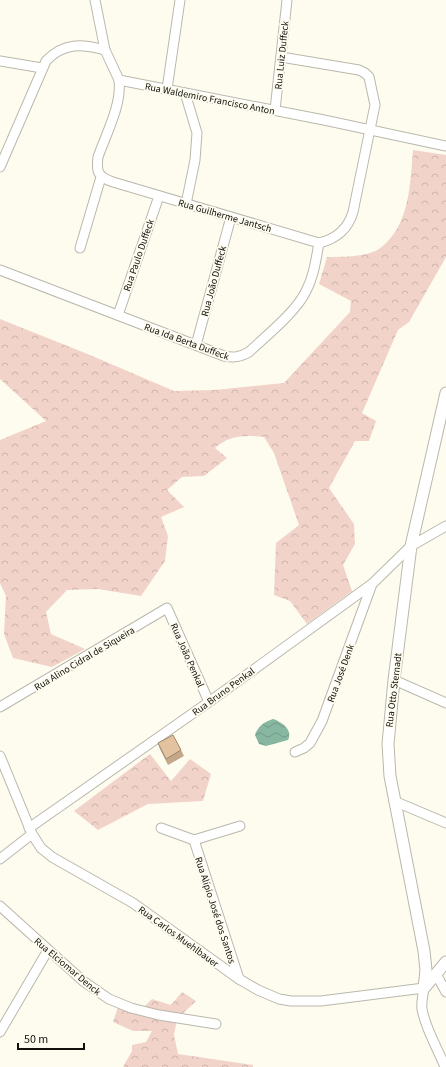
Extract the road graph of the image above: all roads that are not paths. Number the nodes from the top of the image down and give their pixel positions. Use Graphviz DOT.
graph roads {
  1 [pos="95,0"];
  2 [pos="180,0"];
  3 [pos="287,0"];
  4 [pos="104,50"];
  5 [pos="281,57"];
  6 [pos="0,61"];
  7 [pos="42,68"];
  8 [pos="119,80"];
  9 [pos="167,89"];
  10 [pos="185,93"];
  11 [pos="276,110"];
  12 [pos="370,130"];
  13 [pos="446,146"];
  14 [pos="0,167"];
  15 [pos="101,177"];
  16 [pos="159,196"];
  17 [pos="186,204"];
  18 [pos="231,217"];
  19 [pos="319,242"];
  20 [pos="80,248"];
  21 [pos="0,270"];
  22 [pos="118,315"];
  23 [pos="196,345"];
  24 [pos="446,394"];
  25 [pos="446,526"];
  26 [pos="411,546"];
  27 [pos="372,584"];
  28 [pos="167,608"];
  29 [pos="394,680"];
  30 [pos="208,702"];
  31 [pos="446,703"];
  32 [pos="0,707"];
  33 [pos="295,752"];
  34 [pos="0,757"];
  35 [pos="394,801"];
  36 [pos="446,823"];
  37 [pos="240,826"];
  38 [pos="161,828"];
  39 [pos="30,831"];
  40 [pos="194,840"];
  41 [pos="0,859"];
  42 [pos="0,906"];
  43 [pos="48,950"];
  44 [pos="446,962"];
  45 [pos="436,974"];
  46 [pos="239,979"];
  47 [pos="424,988"];
  48 [pos="446,992"];
  49 [pos="216,1024"];
  50 [pos="0,1032"];
  51 [pos="446,1067"];
  1 -- 4 [label="street"];
  2 -- 9 [label="street"];
  3 -- 5 [label="street, Rua Luiz Duffeck"];
  4 -- 7 [label="street"];
  4 -- 8 [label="street"];
  5 -- 11 [label="street, Rua Luiz Duffeck"];
  5 -- 12 [label="street"];
  6 -- 7 [label="street"];
  7 -- 14 [label="street"];
  8 -- 9 [label="street, Rua Waldemiro Francisco Anton"];
  8 -- 15 [label="street"];
  9 -- 10 [label="street, Rua Waldemiro Francisco Anton"];
  10 -- 11 [label="street, Rua Waldemiro Francisco Anton"];
  10 -- 17 [label="street"];
  11 -- 12 [label="street, Rua Waldemiro Francisco Anton"];
  12 -- 13 [label="street, Rua Waldemiro Francisco Anton"];
  12 -- 19 [label="street"];
  15 -- 16 [label="street, Rua Guilherme Jantsch"];
  15 -- 20 [label="street"];
  16 -- 17 [label="street, Rua Guilherme Jantsch"];
  16 -- 22 [label="street, Rua Paulo Duffeck"];
  17 -- 18 [label="street, Rua Guilherme Jantsch"];
  18 -- 19 [label="street, Rua Guilherme Jantsch"];
  18 -- 23 [label="street, Rua João Duffeck"];
  19 -- 23 [label="street, Rua Ida Berta Duffeck"];
  21 -- 22 [label="street, Rua Ida Berta Duffeck"];
  22 -- 23 [label="street, Rua Ida Berta Duffeck"];
  24 -- 26 [label="main road, Rua Otto Sternadt"];
  25 -- 26 [label="street, Rua Bruno Penkal"];
  26 -- 27 [label="street, Rua Bruno Penkal"];
  26 -- 29 [label="main road, Rua Otto Sternadt"];
  27 -- 30 [label="street, Rua Bruno Penkal"];
  27 -- 33 [label="street, Rua José Denk"];
  28 -- 30 [label="street, Rua João Penkal"];
  28 -- 32 [label="street, Rua Alino Cidral de Siqueira"];
  29 -- 31 [label="street"];
  29 -- 35 [label="main road, Rua Otto Sternadt"];
  30 -- 39 [label="street, Rua Bruno Penkal"];
  34 -- 39 [label="street, Rua Carlos Muehlbauer"];
  35 -- 36 [label="street"];
  35 -- 47 [label="main road, Rua Otto Sternadt"];
  37 -- 40 [label="street"];
  38 -- 40 [label="street"];
  39 -- 41 [label="street, Rua Bruno Penkal"];
  39 -- 46 [label="street, Rua Carlos Muehlbauer"];
  40 -- 46 [label="street, Rua Alípio José dos Santos"];
  42 -- 43 [label="street, Rua Elciomar Denck"];
  43 -- 49 [label="street, Rua Elciomar Denck"];
  43 -- 50 [label="street"];
  44 -- 45 [label="main road"];
  45 -- 47 [label="main road"];
  45 -- 48 [label="street"];
  46 -- 47 [label="street, Rua Carlos Muehlbauer"];
  47 -- 51 [label="street"];
}
